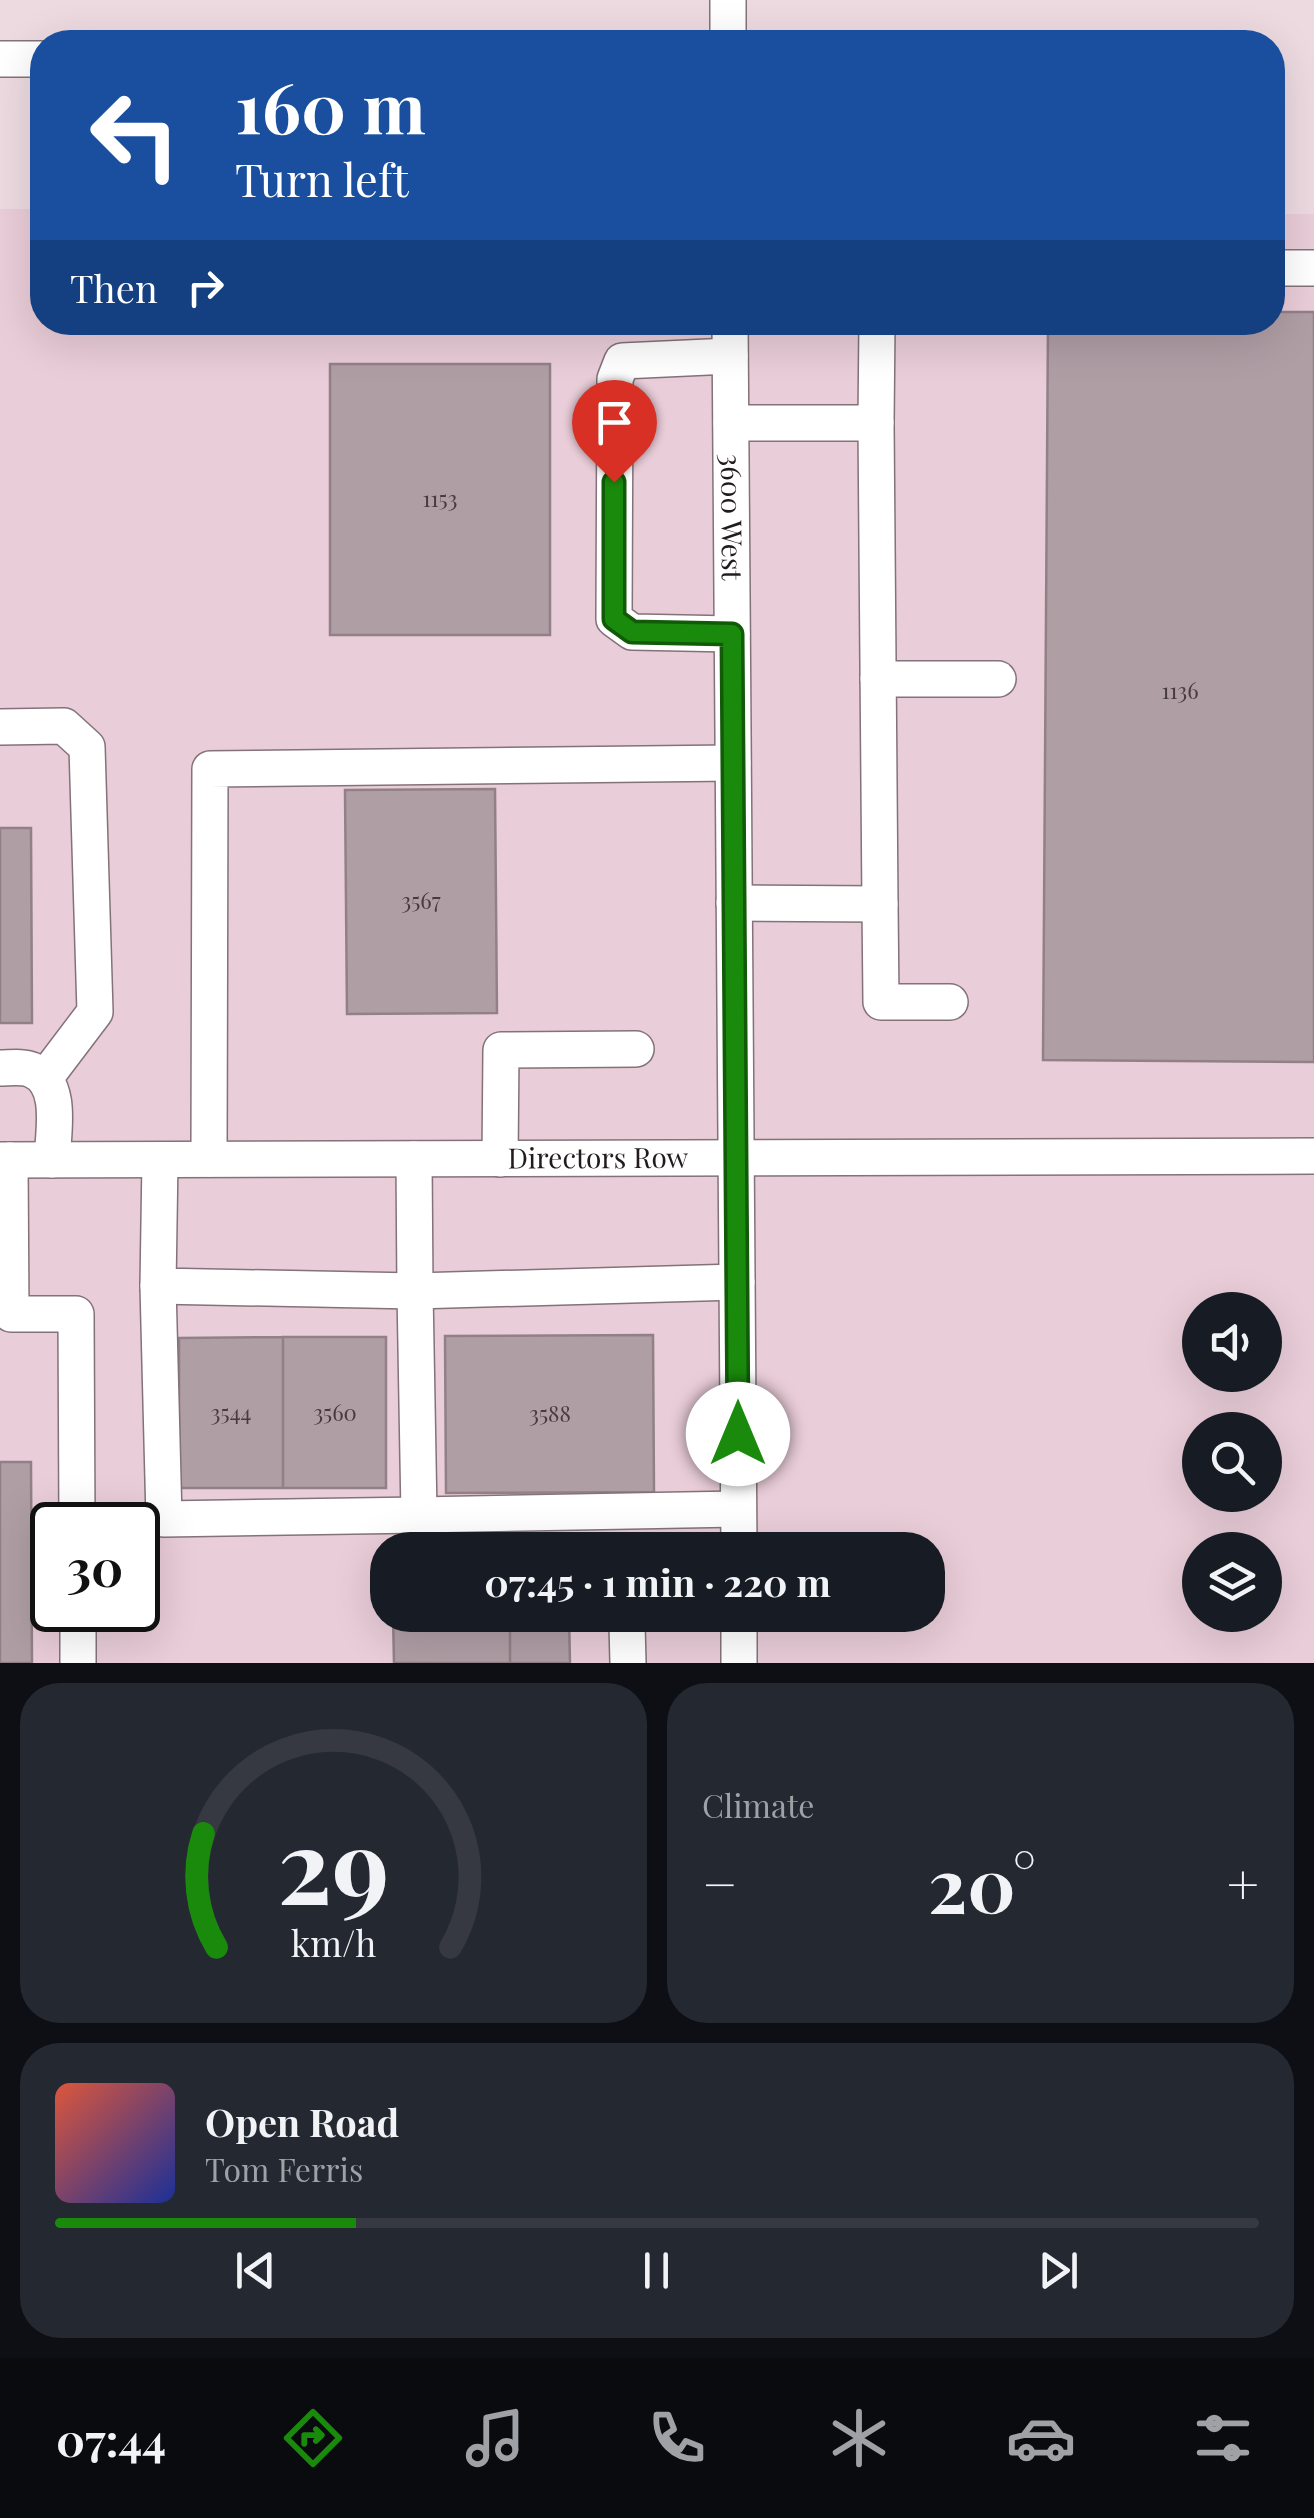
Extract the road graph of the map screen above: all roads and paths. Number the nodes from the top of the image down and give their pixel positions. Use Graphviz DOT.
graph roads {
  1 [pos="728,0"];
  2 [pos="728,30"];
  3 [pos="0,59"];
  4 [pos="30,59"];
  5 [pos="1285,268"];
  6 [pos="1314,268"];
  7 [pos="877,335"];
  8 [pos="730,339"];
  9 [pos="731,423"];
  10 [pos="876,423"];
  11 [pos="732,634"];
  12 [pos="878,679"];
  13 [pos="998,679"];
  14 [pos="0,727"];
  15 [pos="733,763"];
  16 [pos="734,903"];
  17 [pos="880,904"];
  18 [pos="950,1002"];
  19 [pos="636,1049"];
  20 [pos="0,1068"];
  21 [pos="44,1078"];
  22 [pos="1314,1156"];
  23 [pos="414,1158"];
  24 [pos="500,1158"];
  25 [pos="736,1158"];
  26 [pos="209,1159"];
  27 [pos="5,1160"];
  28 [pos="52,1160"];
  29 [pos="160,1160"];
  30 [pos="736,1282"];
  31 [pos="158,1286"];
  32 [pos="414,1291"];
  33 [pos="5,1314"];
  34 [pos="77,1502"];
  35 [pos="738,1509"];
  36 [pos="420,1515"];
  37 [pos="738,1532"];
  38 [pos="78,1632"];
  39 [pos="627,1632"];
  40 [pos="739,1632"];
  41 [pos="78,1663"];
  42 [pos="628,1663"];
  43 [pos="739,1663"];
  1 -- 2 [label="street"];
  3 -- 4 [label="street"];
  5 -- 6 [label="street"];
  7 -- 10 [label="street"];
  8 -- 9 [label="street, 3600 West"];
  8 -- 11 [label="street"];
  9 -- 10 [label="street"];
  9 -- 11 [label="street, 3600 West"];
  10 -- 12 [label="street"];
  11 -- 15 [label="street, 3600 West"];
  12 -- 13 [label="street"];
  12 -- 17 [label="street"];
  14 -- 21 [label="street"];
  15 -- 16 [label="street, 3600 West"];
  15 -- 26 [label="street"];
  16 -- 17 [label="street"];
  16 -- 25 [label="street, 3600 West"];
  17 -- 18 [label="street"];
  19 -- 24 [label="street"];
  20 -- 21 [label="street"];
  21 -- 28 [label="street"];
  22 -- 25 [label="street, Directors Row"];
  23 -- 24 [label="street, Directors Row"];
  23 -- 26 [label="street, Directors Row"];
  23 -- 32 [label="street"];
  24 -- 25 [label="street, Directors Row"];
  25 -- 30 [label="street, 3600 West"];
  26 -- 29 [label="street, Directors Row"];
  27 -- 28 [label="street, Directors Row"];
  27 -- 33 [label="street"];
  28 -- 29 [label="street, Directors Row"];
  29 -- 31 [label="street"];
  30 -- 32 [label="street"];
  30 -- 35 [label="street, 3600 West"];
  31 -- 32 [label="street"];
  31 -- 36 [label="street"];
  32 -- 36 [label="street"];
  33 -- 34 [label="street"];
  35 -- 36 [label="street"];
  35 -- 37 [label="street, 3600 West"];
  38 -- 41 [label="street"];
  39 -- 42 [label="street"];
  40 -- 43 [label="street"];
}
